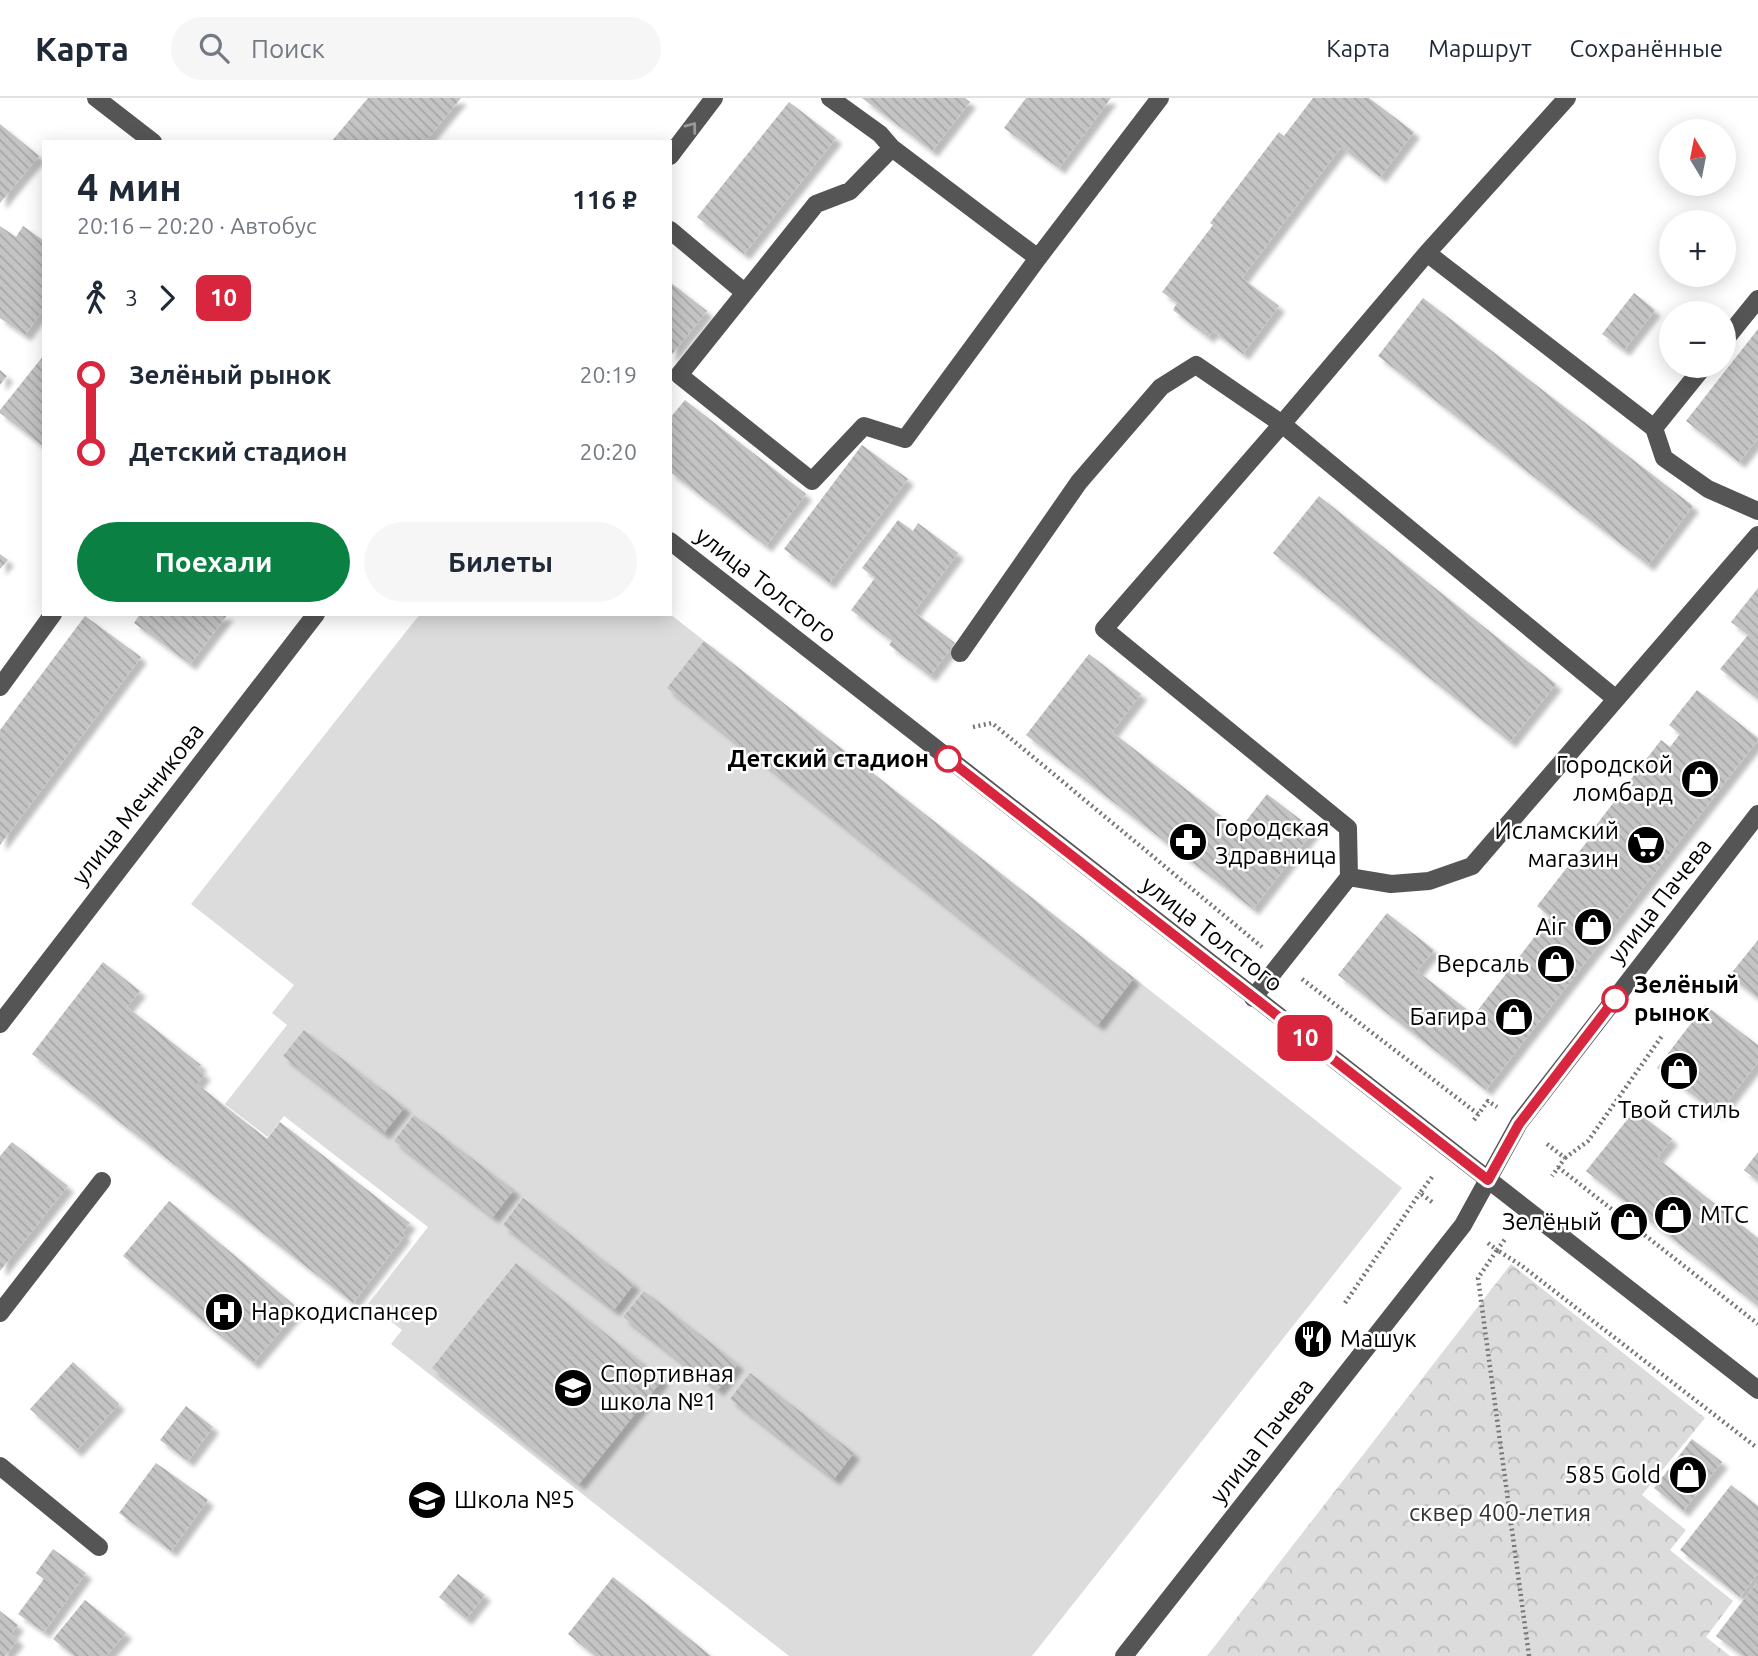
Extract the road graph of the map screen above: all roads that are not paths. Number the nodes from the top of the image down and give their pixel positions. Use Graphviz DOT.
graph roads {
  1 [pos="96,98"];
  2 [pos="714,98"];
  3 [pos="830,98"];
  4 [pos="1160,98"];
  5 [pos="1567,98"];
  6 [pos="150,140"];
  7 [pos="892,148"];
  8 [pos="672,153"];
  9 [pos="672,232"];
  10 [pos="1427,253"];
  11 [pos="1038,258"];
  12 [pos="744,292"];
  13 [pos="1758,299"];
  14 [pos="1736,326"];
  15 [pos="1694,378"];
  16 [pos="1282,424"];
  17 [pos="1654,428"];
  18 [pos="1758,511"];
  19 [pos="1758,535"];
  20 [pos="672,543"];
  21 [pos="52,616"];
  22 [pos="314,616"];
  23 [pos="960,653"];
  24 [pos="0,687"];
  25 [pos="1616,699"];
  26 [pos="1758,814"];
  27 [pos="1349,877"];
  28 [pos="1253,998"];
  29 [pos="0,1024"];
  30 [pos="1488,1180"];
  31 [pos="102,1181"];
  32 [pos="0,1313"];
  33 [pos="1758,1390"];
  34 [pos="0,1466"];
  35 [pos="99,1547"];
  36 [pos="1124,1656"];
  1 -- 6 [label="street"];
  8 -- 2 [label="street, one-way"];
  3 -- 7 [label="street"];
  4 -- 11 [label="street"];
  5 -- 10 [label="street"];
  7 -- 11 [label="street"];
  7 -- 12 [label="street"];
  9 -- 12 [label="street"];
  10 -- 16 [label="street"];
  10 -- 17 [label="street"];
  11 -- 12 [label="street"];
  13 -- 14 [label="street"];
  15 -- 17 [label="street"];
  16 -- 23 [label="street"];
  16 -- 25 [label="street"];
  16 -- 27 [label="street"];
  17 -- 18 [label="street"];
  19 -- 25 [label="street"];
  20 -- 28 [label="street, улица Толстого"];
  21 -- 24 [label="street"];
  22 -- 29 [label="street, улица Мечникова"];
  25 -- 27 [label="street"];
  26 -- 30 [label="street, улица Пачева"];
  27 -- 28 [label="street"];
  28 -- 30 [label="street, улица Толстого"];
  30 -- 33 [label="street, улица Толстого"];
  30 -- 36 [label="street, улица Пачева"];
  31 -- 32 [label="street"];
  34 -- 35 [label="street"];
}
